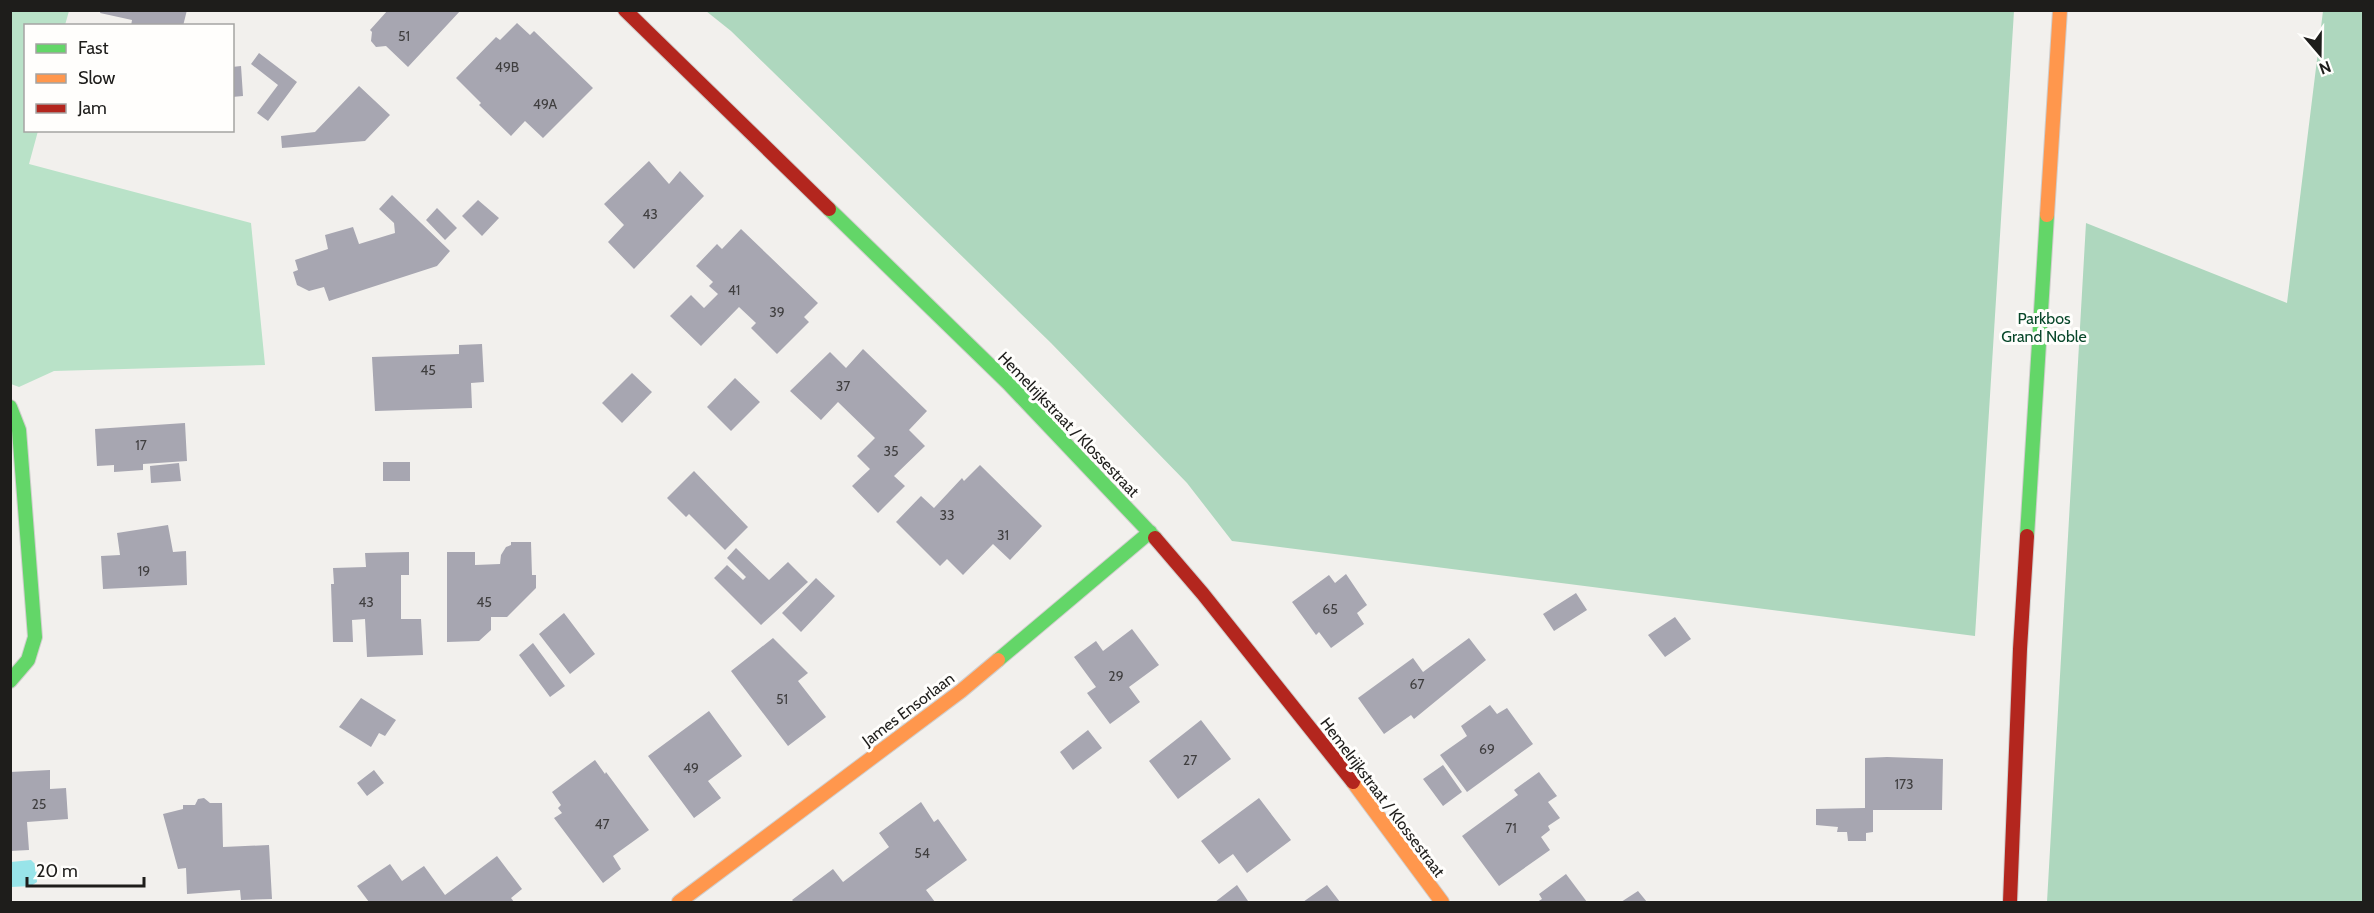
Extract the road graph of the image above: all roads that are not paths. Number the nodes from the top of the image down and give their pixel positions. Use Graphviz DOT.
graph roads {
  1 [pos="625,10"];
  2 [pos="2060,10"];
  3 [pos="10,407"];
  4 [pos="1150,532"];
  5 [pos="10,681"];
  6 [pos="679,903"];
  7 [pos="1442,903"];
  8 [pos="2010,903"];
  1 -- 4 [label="street, Hemelrijkstraat / Klossestraat"];
  2 -- 8 [label="street"];
  3 -- 5 [label="street"];
  4 -- 6 [label="street, James Ensorlaan"];
  4 -- 7 [label="street, Hemelrijkstraat / Klossestraat"];
}
